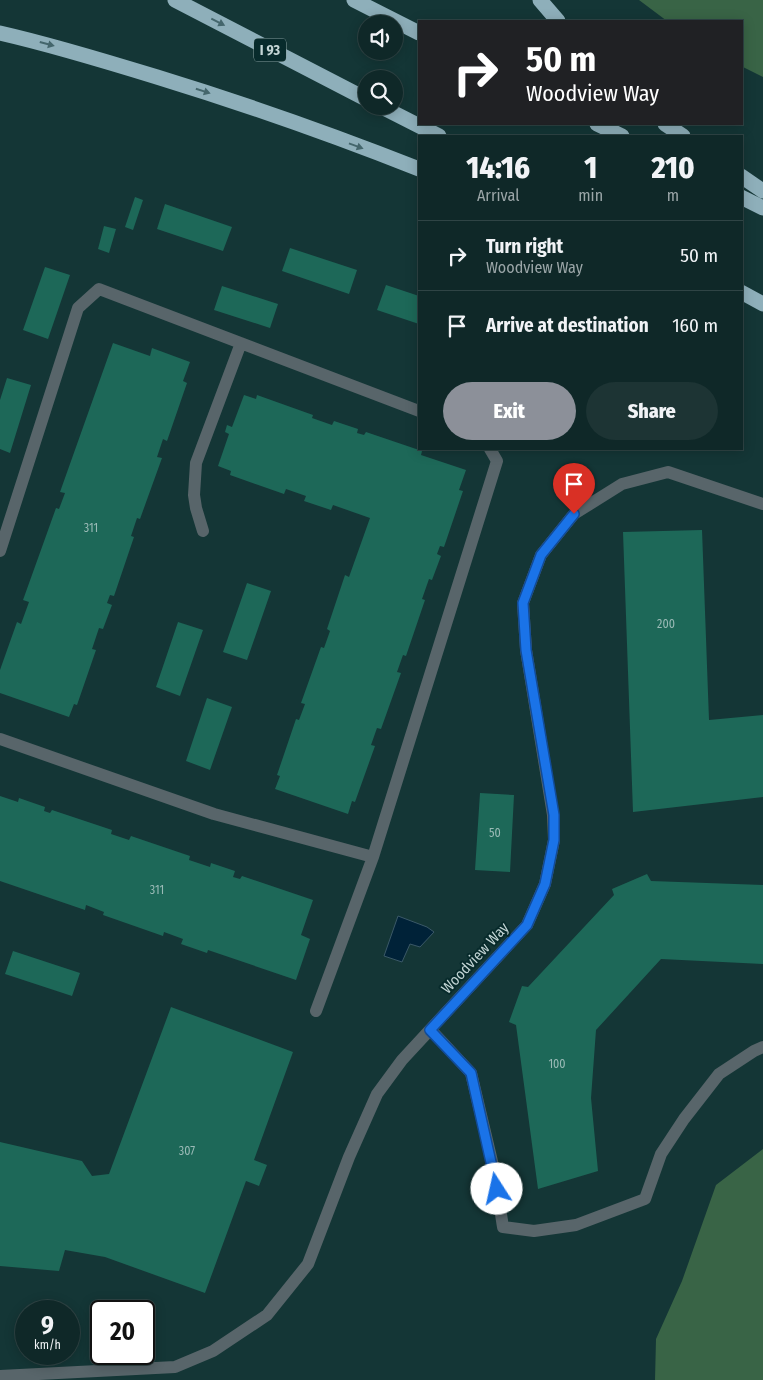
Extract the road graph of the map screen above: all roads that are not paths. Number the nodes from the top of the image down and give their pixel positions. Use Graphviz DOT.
graph roads {
  1 [pos="175,0"];
  2 [pos="354,0"];
  3 [pos="540,0"];
  4 [pos="557,20"];
  5 [pos="418,32"];
  6 [pos="0,33"];
  7 [pos="358,95"];
  8 [pos="398,115"];
  9 [pos="599,125"];
  10 [pos="666,125"];
  11 [pos="437,135"];
  12 [pos="620,135"];
  13 [pos="682,135"];
  14 [pos="418,169"];
  15 [pos="743,177"];
  16 [pos="763,191"];
  17 [pos="743,198"];
  18 [pos="763,208"];
  19 [pos="241,343"];
  20 [pos="418,411"];
  21 [pos="491,450"];
  22 [pos="763,504"];
  23 [pos="204,531"];
  24 [pos="0,551"];
  25 [pos="0,739"];
  26 [pos="373,857"];
  27 [pos="316,1012"];
  28 [pos="430,1030"];
  29 [pos="763,1047"];
  30 [pos="0,1376"];
  1 -- 7 [label="highway, I 93, one-way"];
  2 -- 5 [label="highway"];
  3 -- 4 [label="highway"];
  6 -- 14 [label="highway, one-way"];
  8 -- 11 [label="highway"];
  9 -- 12 [label="highway"];
  10 -- 13 [label="highway"];
  15 -- 16 [label="highway"];
  17 -- 18 [label="highway"];
  19 -- 20 [label="lane"];
  19 -- 23 [label="lane"];
  19 -- 24 [label="lane"];
  21 -- 26 [label="lane"];
  22 -- 28 [label="lane, Woodview Way"];
  25 -- 26 [label="lane"];
  26 -- 27 [label="lane"];
  28 -- 29 [label="lane"];
  28 -- 30 [label="lane, Woodview Way"];
}
